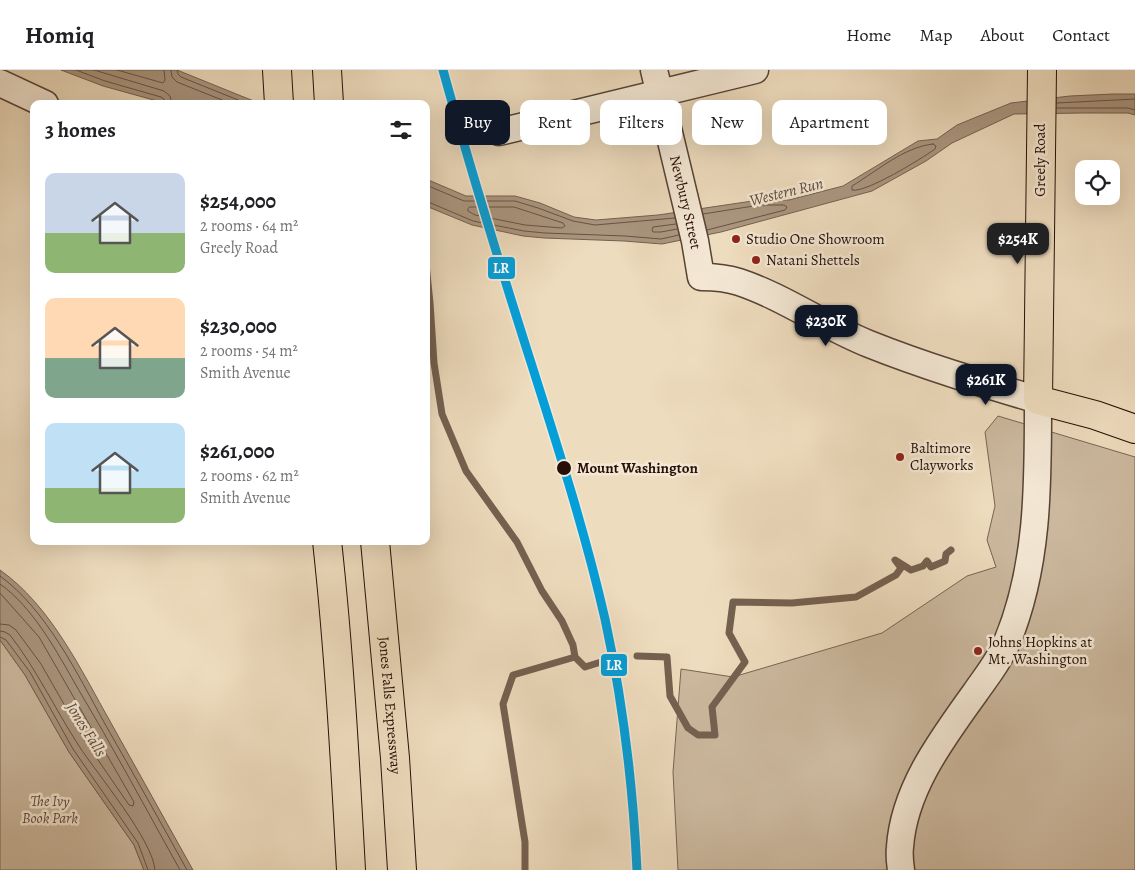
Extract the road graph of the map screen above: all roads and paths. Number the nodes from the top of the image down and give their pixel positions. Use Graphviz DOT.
graph roads {
  1 [pos="328,70"];
  2 [pos="755,70"];
  3 [pos="1041,76"];
  4 [pos="657,82"];
  5 [pos="0,83"];
  6 [pos="36,100"];
  7 [pos="329,100"];
  8 [pos="510,129"];
  9 [pos="1038,400"];
  10 [pos="1135,429"];
  11 [pos="327,545"];
  12 [pos="375,545"];
  13 [pos="351,870"];
  14 [pos="402,870"];
  15 [pos="901,870"];
  1 -- 7 [label="main road"];
  2 -- 4 [label="street"];
  3 -- 9 [label="main road, Greely Road"];
  4 -- 8 [label="street"];
  4 -- 9 [label="street, Newbury Street"];
  5 -- 6 [label="street"];
  9 -- 10 [label="main road"];
  9 -- 15 [label="street"];
  11 -- 13 [label="main road"];
  12 -- 14 [label="main road, Jones Falls Expressway"];
}
